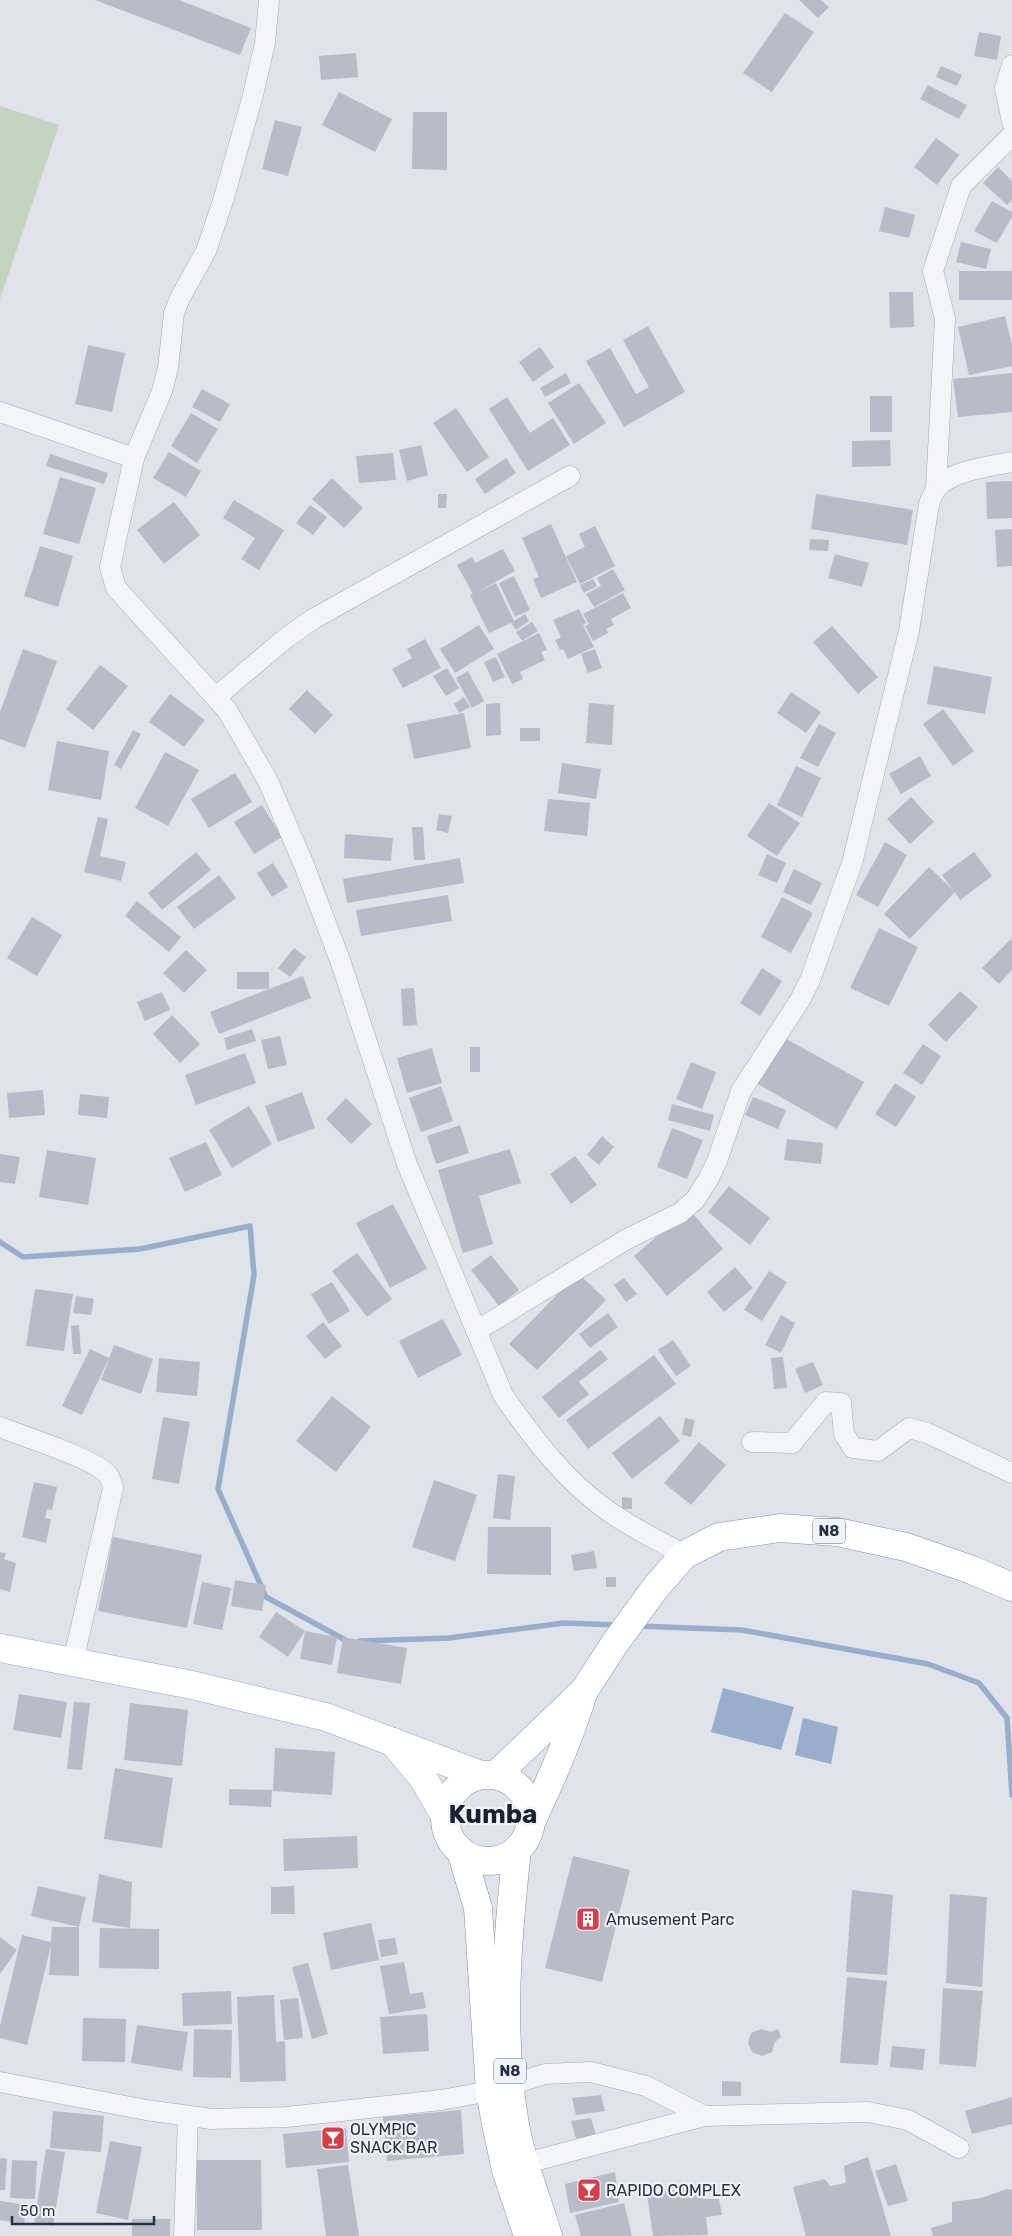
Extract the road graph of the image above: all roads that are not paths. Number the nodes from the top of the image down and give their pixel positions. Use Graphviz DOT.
graph roads {
  1 [pos="269,0"];
  2 [pos="1012,65"];
  3 [pos="1012,122"];
  4 [pos="1012,135"];
  5 [pos="0,412"];
  6 [pos="134,458"];
  7 [pos="1012,462"];
  8 [pos="570,476"];
  9 [pos="936,488"];
  10 [pos="216,697"];
  11 [pos="476,1332"];
  12 [pos="0,1427"];
  13 [pos="752,1442"];
  14 [pos="1012,1473"];
  15 [pos="684,1555"];
  16 [pos="1012,1587"];
  17 [pos="0,1648"];
  18 [pos="73,1662"];
  19 [pos="584,1691"];
  20 [pos="392,1740"];
  21 [pos="488,1775"];
  22 [pos="445,1816"];
  23 [pos="532,1820"];
  24 [pos="517,1850"];
  25 [pos="461,1851"];
  26 [pos="0,2082"];
  27 [pos="500,2088"];
  28 [pos="188,2116"];
  29 [pos="704,2116"];
  30 [pos="958,2148"];
  31 [pos="526,2163"];
  32 [pos="184,2236"];
  33 [pos="528,2236"];
  34 [pos="548,2236"];
  1 -- 6 [label="street"];
  2 -- 3 [label="street"];
  4 -- 9 [label="street"];
  5 -- 6 [label="street"];
  6 -- 10 [label="street"];
  7 -- 9 [label="street"];
  8 -- 10 [label="street"];
  9 -- 11 [label="street"];
  10 -- 11 [label="street"];
  11 -- 15 [label="street"];
  12 -- 18 [label="street"];
  13 -- 14 [label="street"];
  15 -- 16 [label="main road, N8"];
  15 -- 19 [label="main road, N8"];
  17 -- 18 [label="main road"];
  18 -- 20 [label="main road"];
  19 -- 21 [label="main road, N8"];
  19 -- 23 [label="main road, N8"];
  20 -- 21 [label="main road"];
  20 -- 22 [label="main road"];
  21 -- 22 [label="main road"];
  21 -- 23 [label="main road"];
  22 -- 25 [label="main road"];
  23 -- 24 [label="main road"];
  24 -- 25 [label="main road"];
  24 -- 27 [label="main road, N8"];
  25 -- 27 [label="main road, N8"];
  26 -- 28 [label="street"];
  27 -- 28 [label="street"];
  27 -- 29 [label="street"];
  27 -- 31 [label="main road, N8"];
  27 -- 33 [label="main road, N8"];
  28 -- 32 [label="street"];
  29 -- 30 [label="street"];
  29 -- 31 [label="street"];
  31 -- 34 [label="main road, N8"];
}
